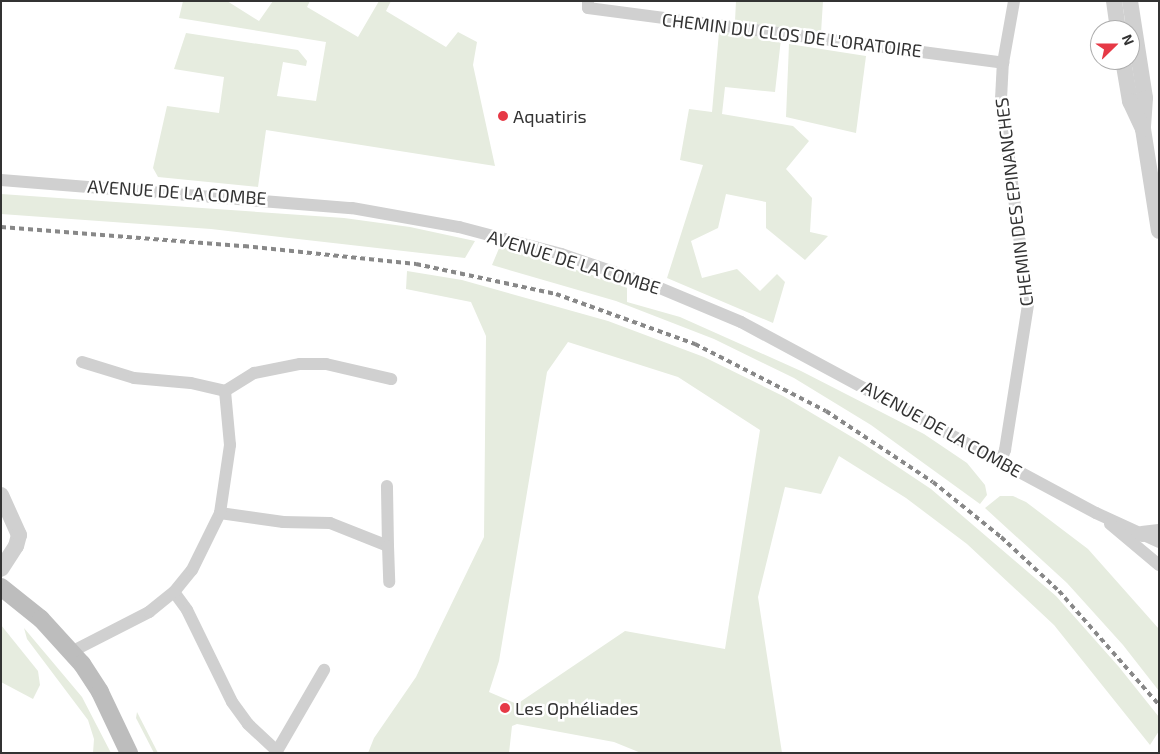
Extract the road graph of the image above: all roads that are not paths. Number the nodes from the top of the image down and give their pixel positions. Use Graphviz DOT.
graph roads {
  1 [pos="588,1"];
  2 [pos="1014,1"];
  3 [pos="1114,1"];
  4 [pos="1130,1"];
  5 [pos="1117,20"];
  6 [pos="1003,63"];
  7 [pos="1125,70"];
  8 [pos="1143,129"];
  9 [pos="1,180"];
  10 [pos="1159,231"];
  11 [pos="82,362"];
  12 [pos="391,380"];
  13 [pos="225,391"];
  14 [pos="1001,460"];
  15 [pos="387,486"];
  16 [pos="1,495"];
  17 [pos="220,513"];
  18 [pos="1096,513"];
  19 [pos="1159,532"];
  20 [pos="1142,534"];
  21 [pos="1159,542"];
  22 [pos="388,546"];
  23 [pos="1159,565"];
  24 [pos="1,569"];
  25 [pos="389,582"];
  26 [pos="1,587"];
  27 [pos="174,592"];
  28 [pos="71,652"];
  29 [pos="324,670"];
  30 [pos="277,752"];
  31 [pos="129,753"];
  1 -- 6 [label="street, CHEMIN DU CLOS DE L'ORATOIRE"];
  2 -- 6 [label="street, CHEMIN DES EPINANCHES"];
  3 -- 5 [label="street"];
  4 -- 8 [label="street"];
  6 -- 14 [label="street, CHEMIN DES EPINANCHES"];
  7 -- 8 [label="street"];
  8 -- 10 [label="street"];
  9 -- 14 [label="street, AVENUE DE LA COMBE"];
  11 -- 13 [label="street"];
  12 -- 13 [label="street"];
  13 -- 17 [label="street"];
  14 -- 18 [label="street, AVENUE DE LA COMBE"];
  15 -- 22 [label="street"];
  16 -- 24 [label="street"];
  17 -- 22 [label="street"];
  17 -- 27 [label="street"];
  18 -- 20 [label="street, AVENUE DE LA COMBE"];
  18 -- 23 [label="street, AVENUE DE LA COMBE"];
  19 -- 20 [label="street"];
  20 -- 21 [label="street, AVENUE DE LA COMBE"];
  22 -- 25 [label="street"];
  26 -- 28 [label="main road"];
  27 -- 28 [label="street"];
  27 -- 30 [label="street"];
  28 -- 31 [label="main road"];
  29 -- 30 [label="street"];
}
